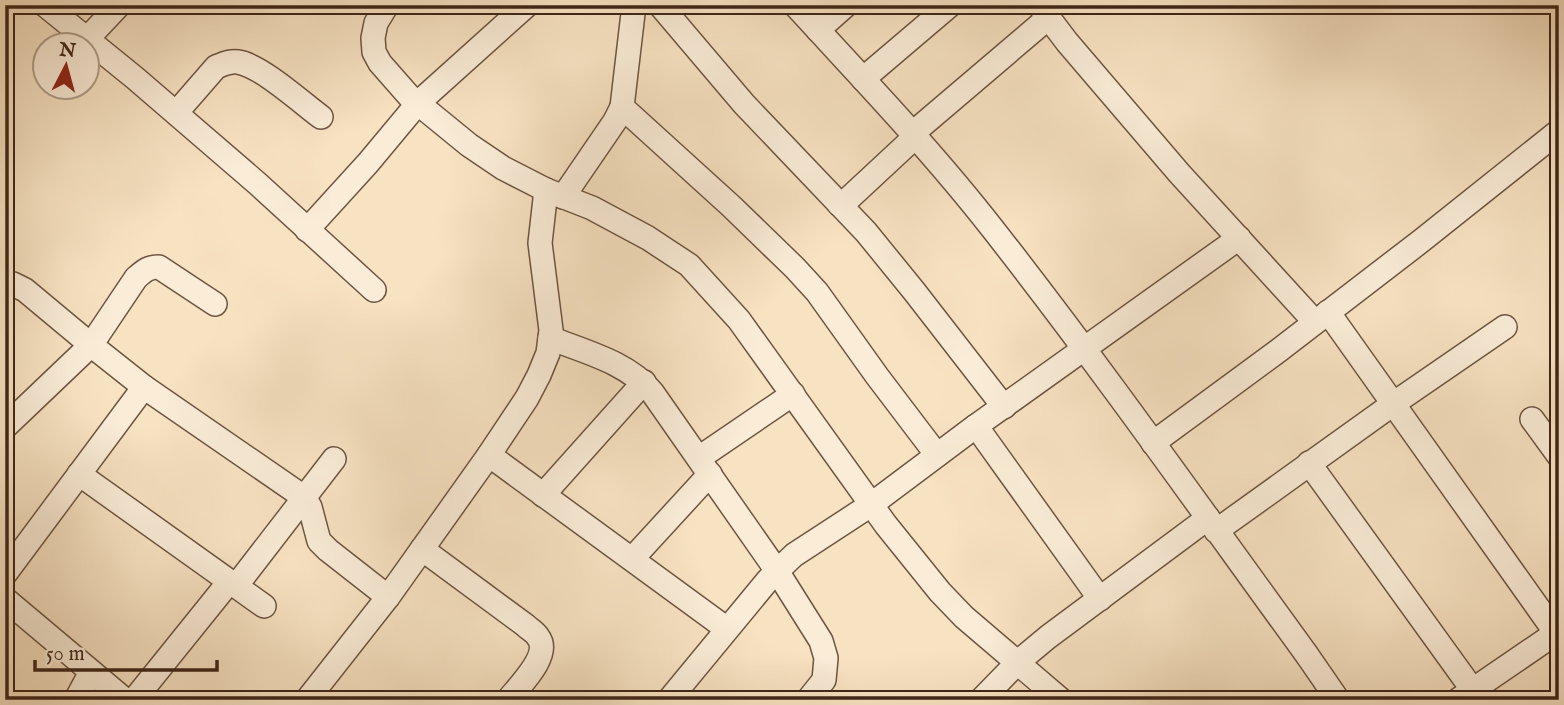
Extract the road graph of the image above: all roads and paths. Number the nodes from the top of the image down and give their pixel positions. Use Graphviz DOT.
graph roads {
  1 [pos="46,5"];
  2 [pos="120,5"];
  3 [pos="387,5"];
  4 [pos="527,5"];
  5 [pos="634,5"];
  6 [pos="660,5"];
  7 [pos="795,5"];
  8 [pos="846,5"];
  9 [pos="950,5"];
  10 [pos="1043,12"];
  11 [pos="818,30"];
  12 [pos="79,32"];
  13 [pos="94,32"];
  14 [pos="102,51"];
  15 [pos="863,79"];
  16 [pos="418,103"];
  17 [pos="622,107"];
  18 [pos="176,113"];
  19 [pos="321,117"];
  20 [pos="1559,131"];
  21 [pos="914,134"];
  22 [pos="555,193"];
  23 [pos="839,204"];
  24 [pos="307,230"];
  25 [pos="1239,239"];
  26 [pos="5,284"];
  27 [pos="374,290"];
  28 [pos="215,304"];
  29 [pos="1322,317"];
  30 [pos="1506,327"];
  31 [pos="550,338"];
  32 [pos="91,345"];
  33 [pos="1085,349"];
  34 [pos="644,382"];
  35 [pos="144,387"];
  36 [pos="793,394"];
  37 [pos="1393,404"];
  38 [pos="1004,407"];
  39 [pos="1532,419"];
  40 [pos="976,426"];
  41 [pos="5,427"];
  42 [pos="1153,443"];
  43 [pos="937,455"];
  44 [pos="489,456"];
  45 [pos="1559,456"];
  46 [pos="334,459"];
  47 [pos="1309,463"];
  48 [pos="704,466"];
  49 [pos="79,474"];
  50 [pos="543,495"];
  51 [pos="305,498"];
  52 [pos="872,504"];
  53 [pos="1212,524"];
  54 [pos="422,549"];
  55 [pos="632,559"];
  56 [pos="777,571"];
  57 [pos="5,574"];
  58 [pos="233,584"];
  59 [pos="388,597"];
  60 [pos="1100,599"];
  61 [pos="7,604"];
  62 [pos="264,606"];
  63 [pos="727,629"];
  64 [pos="1557,632"];
  65 [pos="1018,662"];
  66 [pos="91,672"];
  67 [pos="1470,696"];
  68 [pos="76,700"];
  69 [pos="125,700"];
  70 [pos="134,700"];
  71 [pos="307,700"];
  72 [pos="508,700"];
  73 [pos="669,700"];
  74 [pos="808,700"];
  75 [pos="981,700"];
  76 [pos="1061,700"];
  77 [pos="1338,700"];
  1 -- 12 [label="street"];
  2 -- 13 [label="street"];
  3 -- 16 [label="street"];
  4 -- 16 [label="street"];
  5 -- 17 [label="street"];
  6 -- 23 [label="street"];
  7 -- 11 [label="street"];
  8 -- 11 [label="street"];
  9 -- 15 [label="street"];
  10 -- 21 [label="street"];
  10 -- 25 [label="street"];
  11 -- 15 [label="street"];
  14 -- 18 [label="street"];
  15 -- 21 [label="street"];
  16 -- 22 [label="street"];
  16 -- 24 [label="street"];
  17 -- 22 [label="street"];
  17 -- 43 [label="street"];
  18 -- 19 [label="street"];
  18 -- 24 [label="street"];
  20 -- 29 [label="street"];
  21 -- 23 [label="street"];
  21 -- 33 [label="street"];
  22 -- 31 [label="street"];
  22 -- 36 [label="street"];
  23 -- 38 [label="street"];
  24 -- 27 [label="street"];
  25 -- 29 [label="street"];
  25 -- 33 [label="street"];
  26 -- 32 [label="street"];
  28 -- 32 [label="street"];
  29 -- 37 [label="street"];
  29 -- 42 [label="street"];
  30 -- 37 [label="street"];
  31 -- 34 [label="street"];
  31 -- 44 [label="street"];
  32 -- 35 [label="street"];
  32 -- 41 [label="street"];
  33 -- 38 [label="street"];
  33 -- 42 [label="street"];
  34 -- 48 [label="street"];
  34 -- 50 [label="street"];
  35 -- 49 [label="street"];
  35 -- 51 [label="street"];
  36 -- 48 [label="street"];
  36 -- 52 [label="street"];
  37 -- 47 [label="street"];
  37 -- 64 [label="street"];
  38 -- 40 [label="street"];
  39 -- 45 [label="street"];
  40 -- 43 [label="street"];
  40 -- 60 [label="street"];
  42 -- 53 [label="street"];
  43 -- 52 [label="street"];
  44 -- 50 [label="street"];
  44 -- 54 [label="street"];
  46 -- 51 [label="street"];
  47 -- 53 [label="street"];
  47 -- 67 [label="street"];
  48 -- 55 [label="street"];
  48 -- 56 [label="street"];
  49 -- 57 [label="street"];
  49 -- 58 [label="street"];
  50 -- 55 [label="street"];
  51 -- 58 [label="street"];
  51 -- 59 [label="street"];
  52 -- 56 [label="street"];
  52 -- 65 [label="street"];
  53 -- 60 [label="street"];
  53 -- 77 [label="street"];
  54 -- 59 [label="street"];
  54 -- 72 [label="street"];
  55 -- 63 [label="street"];
  56 -- 63 [label="street"];
  56 -- 74 [label="street"];
  58 -- 62 [label="street"];
  58 -- 70 [label="street"];
  59 -- 71 [label="street"];
  60 -- 65 [label="street"];
  61 -- 66 [label="street"];
  63 -- 73 [label="street"];
  64 -- 67 [label="street"];
  65 -- 75 [label="street"];
  65 -- 76 [label="street"];
  66 -- 68 [label="street"];
  66 -- 69 [label="street"];
}
